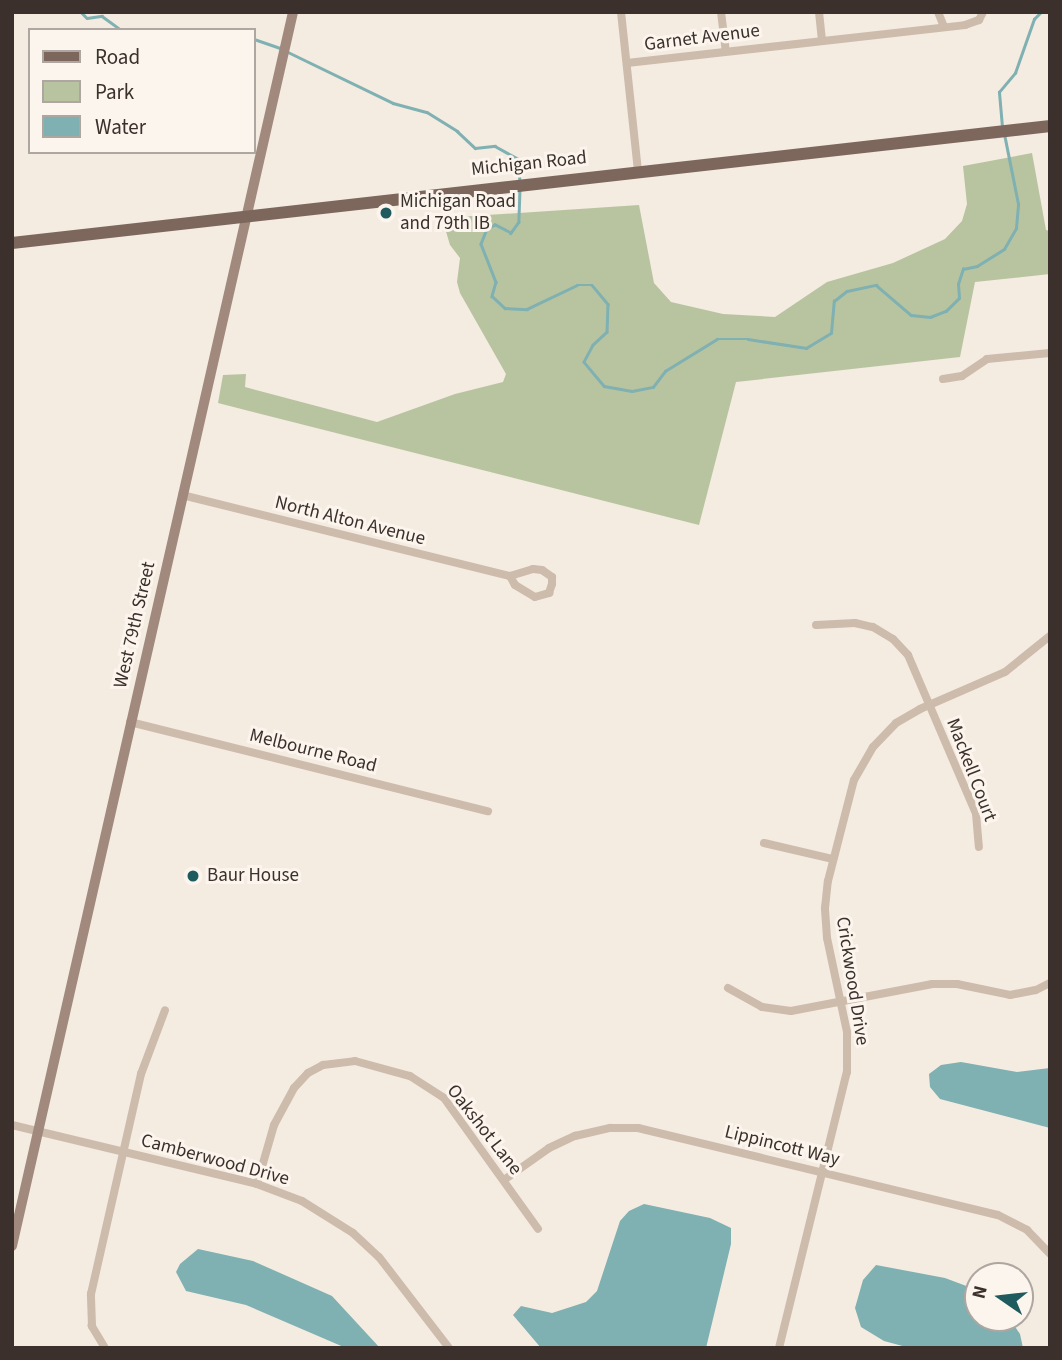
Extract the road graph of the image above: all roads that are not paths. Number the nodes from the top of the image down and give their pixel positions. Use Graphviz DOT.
graph roads {
  1 [pos="293,12"];
  2 [pos="621,12"];
  3 [pos="721,12"];
  4 [pos="819,12"];
  5 [pos="938,12"];
  6 [pos="983,12"];
  7 [pos="944,27"];
  8 [pos="821,41"];
  9 [pos="726,51"];
  10 [pos="627,63"];
  11 [pos="1050,126"];
  12 [pos="638,172"];
  13 [pos="246,215"];
  14 [pos="12,243"];
  15 [pos="1050,353"];
  16 [pos="943,379"];
  17 [pos="182,495"];
  18 [pos="510,576"];
  19 [pos="816,625"];
  20 [pos="1048,642"];
  21 [pos="929,705"];
  22 [pos="130,722"];
  23 [pos="488,811"];
  24 [pos="764,842"];
  25 [pos="979,847"];
  26 [pos="833,859"];
  27 [pos="1050,983"];
  28 [pos="728,988"];
  29 [pos="841,1003"];
  30 [pos="165,1010"];
  31 [pos="12,1125"];
  32 [pos="38,1130"];
  33 [pos="123,1151"];
  34 [pos="822,1172"];
  35 [pos="504,1180"];
  36 [pos="257,1184"];
  37 [pos="538,1229"];
  38 [pos="12,1246"];
  39 [pos="1050,1254"];
  40 [pos="102,1344"];
  41 [pos="449,1348"];
  42 [pos="779,1348"];
  1 -- 13 [label="main road, West 79th Street"];
  2 -- 10 [label="street"];
  3 -- 9 [label="street"];
  4 -- 8 [label="street"];
  5 -- 7 [label="street"];
  6 -- 7 [label="street, Garnet Avenue"];
  7 -- 8 [label="street, Garnet Avenue"];
  8 -- 9 [label="street, Garnet Avenue"];
  9 -- 10 [label="street, Garnet Avenue"];
  10 -- 12 [label="street"];
  11 -- 12 [label="main road, Michigan Road"];
  12 -- 13 [label="main road, Michigan Road"];
  13 -- 14 [label="main road, Michigan Road"];
  13 -- 17 [label="main road, West 79th Street"];
  15 -- 16 [label="street"];
  17 -- 18 [label="street, North Alton Avenue"];
  17 -- 22 [label="main road, West 79th Street"];
  18 -- 18 [label="street, North Alton Avenue"];
  19 -- 21 [label="street, Mackell Court"];
  20 -- 21 [label="street, Crickwood Drive"];
  21 -- 25 [label="street, Mackell Court"];
  21 -- 26 [label="street, Crickwood Drive"];
  22 -- 23 [label="street, Melbourne Road"];
  22 -- 32 [label="main road, West 79th Street"];
  24 -- 26 [label="street"];
  26 -- 29 [label="street, Crickwood Drive"];
  27 -- 29 [label="street"];
  28 -- 29 [label="street"];
  29 -- 34 [label="street, Crickwood Drive"];
  30 -- 33 [label="street"];
  31 -- 32 [label="street, Camberwood Drive"];
  32 -- 33 [label="street, Camberwood Drive"];
  32 -- 38 [label="main road, West 79th Street"];
  33 -- 36 [label="street, Camberwood Drive"];
  33 -- 40 [label="street"];
  34 -- 35 [label="street, Lippincott Way"];
  34 -- 39 [label="street, Lippincott Way"];
  34 -- 42 [label="street, Crickwood Drive"];
  35 -- 36 [label="street, Oakshot Lane"];
  35 -- 37 [label="street, Oakshot Lane"];
  36 -- 41 [label="street, Camberwood Drive"];
}
